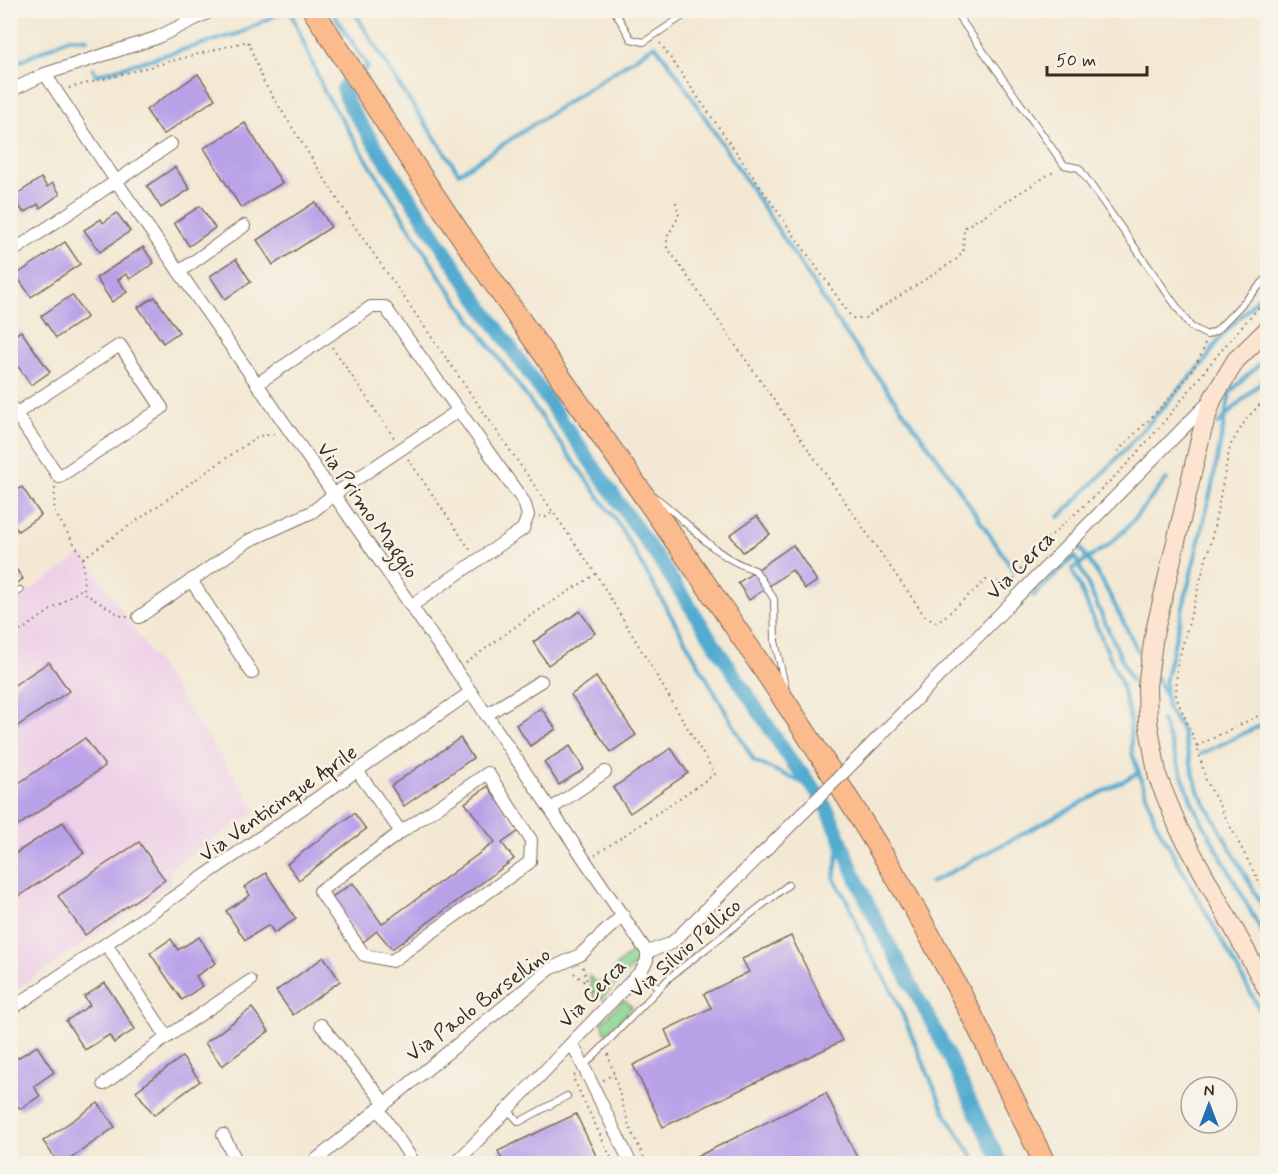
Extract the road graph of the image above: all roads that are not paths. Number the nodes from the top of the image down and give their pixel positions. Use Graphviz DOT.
graph roads {
  1 [pos="213,10"];
  2 [pos="313,10"];
  3 [pos="614,10"];
  4 [pos="693,10"];
  5 [pos="954,10"];
  6 [pos="45,74"];
  7 [pos="10,91"];
  8 [pos="171,144"];
  9 [pos="116,181"];
  10 [pos="244,226"];
  11 [pos="10,253"];
  12 [pos="178,272"];
  13 [pos="1268,277"];
  14 [pos="1268,329"];
  15 [pos="257,384"];
  16 [pos="1213,398"];
  17 [pos="14,409"];
  18 [pos="459,410"];
  19 [pos="640,487"];
  20 [pos="333,495"];
  21 [pos="191,580"];
  22 [pos="20,590"];
  23 [pos="10,596"];
  24 [pos="411,606"];
  25 [pos="139,617"];
  26 [pos="252,673"];
  27 [pos="541,681"];
  28 [pos="471,692"];
  29 [pos="794,713"];
  30 [pos="486,716"];
  31 [pos="358,772"];
  32 [pos="605,772"];
  33 [pos="551,809"];
  34 [pos="401,832"];
  35 [pos="788,885"];
  36 [pos="623,915"];
  37 [pos="106,944"];
  38 [pos="647,952"];
  39 [pos="640,971"];
  40 [pos="250,981"];
  41 [pos="659,989"];
  42 [pos="1268,991"];
  43 [pos="10,1010"];
  44 [pos="321,1025"];
  45 [pos="167,1036"];
  46 [pos="572,1042"];
  47 [pos="583,1067"];
  48 [pos="104,1084"];
  49 [pos="567,1096"];
  50 [pos="381,1105"];
  51 [pos="507,1110"];
  52 [pos="223,1135"];
  53 [pos="238,1164"];
  54 [pos="311,1164"];
  55 [pos="415,1164"];
  56 [pos="455,1164"];
  57 [pos="631,1164"];
  58 [pos="1046,1164"];
  1 -- 6 [label="street"];
  2 -- 19 [label="highway"];
  3 -- 4 [label="lane"];
  5 -- 13 [label="lane"];
  6 -- 7 [label="street"];
  6 -- 9 [label="street, Via Primo Maggio"];
  8 -- 9 [label="street"];
  9 -- 11 [label="street"];
  9 -- 12 [label="street, Via Primo Maggio"];
  10 -- 12 [label="street"];
  12 -- 15 [label="street, Via Primo Maggio"];
  14 -- 16 [label="main road"];
  15 -- 18 [label="street"];
  15 -- 20 [label="street, Via Primo Maggio"];
  16 -- 38 [label="street, Via Cerca, bridge"];
  16 -- 42 [label="main road"];
  17 -- 17 [label="street"];
  18 -- 20 [label="street"];
  18 -- 24 [label="street"];
  19 -- 29 [label="highway"];
  19 -- 29 [label="lane"];
  20 -- 21 [label="street"];
  20 -- 24 [label="street, Via Primo Maggio"];
  21 -- 25 [label="street"];
  21 -- 26 [label="street"];
  22 -- 23 [label="lane"];
  24 -- 28 [label="street, Via Primo Maggio"];
  27 -- 30 [label="street"];
  28 -- 30 [label="street, Via Primo Maggio"];
  28 -- 31 [label="street, Via Venticinque Aprile"];
  29 -- 58 [label="highway"];
  30 -- 33 [label="street, Via Primo Maggio"];
  31 -- 34 [label="street"];
  31 -- 37 [label="street, Via Venticinque Aprile"];
  32 -- 33 [label="street"];
  33 -- 36 [label="street, Via Primo Maggio"];
  34 -- 34 [label="street"];
  35 -- 41 [label="lane, Via Silvio Pellico"];
  36 -- 38 [label="street, Via Primo Maggio"];
  36 -- 50 [label="street, Via Paolo Borsellino"];
  37 -- 43 [label="street, Via Venticinque Aprile"];
  37 -- 45 [label="street"];
  38 -- 39 [label="street, Via Cerca"];
  39 -- 41 [label="lane"];
  39 -- 46 [label="street, Via Cerca"];
  40 -- 45 [label="street"];
  41 -- 47 [label="lane, Via Silvio Pellico"];
  44 -- 50 [label="street"];
  45 -- 48 [label="street"];
  46 -- 47 [label="street"];
  46 -- 51 [label="street, Via Cerca"];
  47 -- 57 [label="street"];
  49 -- 51 [label="lane"];
  50 -- 54 [label="street, Via Paolo Borsellino"];
  50 -- 55 [label="street"];
  51 -- 56 [label="street, Via Cerca"];
  52 -- 53 [label="street"];
}
